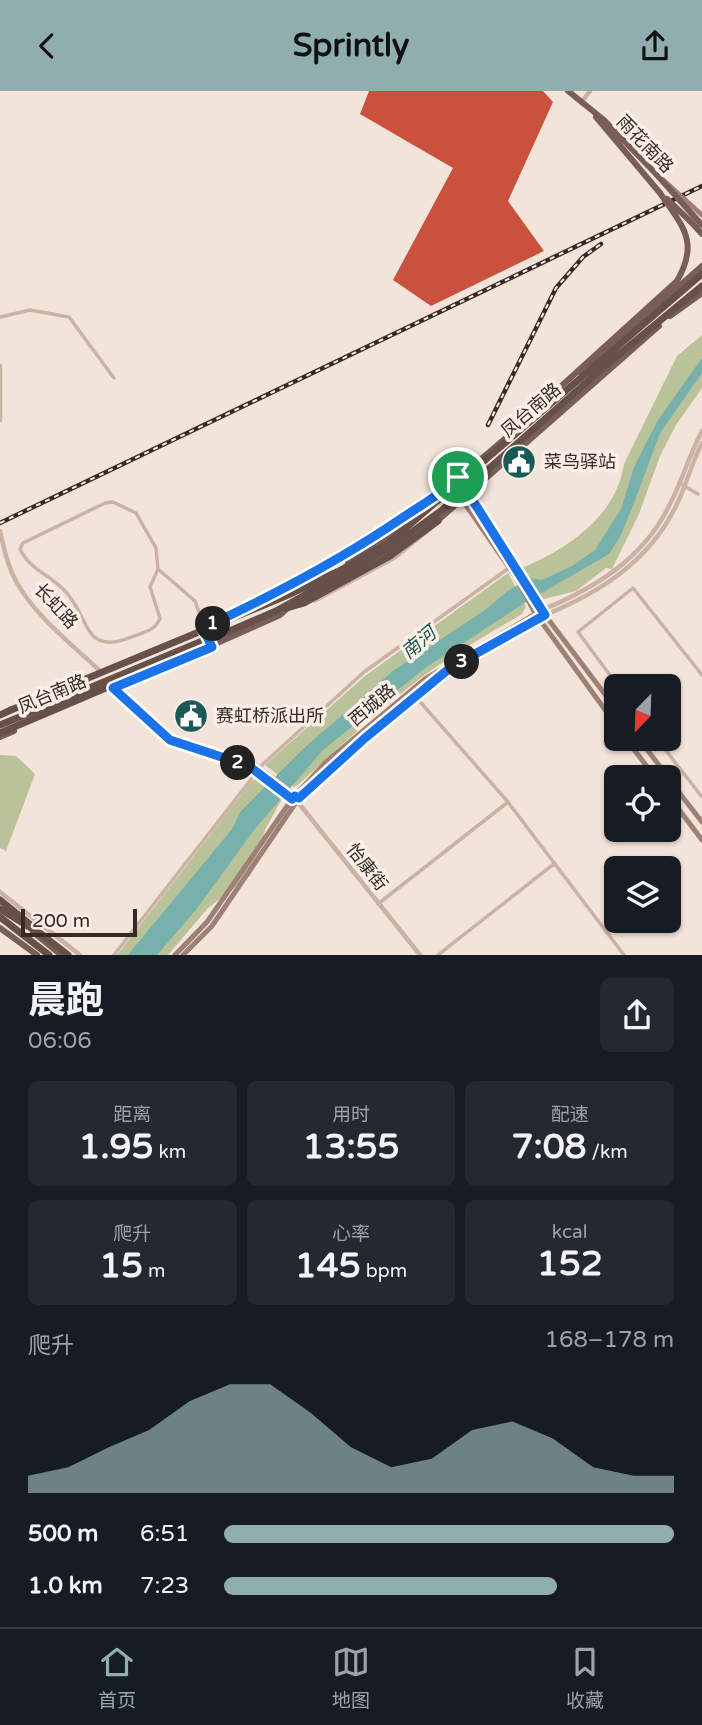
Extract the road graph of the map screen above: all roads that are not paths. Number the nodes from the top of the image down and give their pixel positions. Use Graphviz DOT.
graph roads {
  1 [pos="568,91"];
  2 [pos="590,91"];
  3 [pos="581,103"];
  4 [pos="595,115"];
  5 [pos="657,176"];
  6 [pos="660,193"];
  7 [pos="702,215"];
  8 [pos="702,225"];
  9 [pos="702,234"];
  10 [pos="702,266"];
  11 [pos="702,274"];
  12 [pos="702,286"];
  13 [pos="702,293"];
  14 [pos="0,317"];
  15 [pos="0,366"];
  16 [pos="114,378"];
  17 [pos="546,402"];
  18 [pos="0,420"];
  19 [pos="702,431"];
  20 [pos="702,443"];
  21 [pos="458,477"];
  22 [pos="451,484"];
  23 [pos="682,484"];
  24 [pos="698,494"];
  25 [pos="468,495"];
  26 [pos="461,501"];
  27 [pos="431,502"];
  28 [pos="438,521"];
  29 [pos="0,531"];
  30 [pos="1,543"];
  31 [pos="509,568"];
  32 [pos="158,569"];
  33 [pos="519,578"];
  34 [pos="269,599"];
  35 [pos="278,613"];
  36 [pos="540,614"];
  37 [pos="203,628"];
  38 [pos="211,643"];
  39 [pos="122,666"];
  40 [pos="102,673"];
  41 [pos="609,674"];
  42 [pos="702,675"];
  43 [pos="115,687"];
  44 [pos="604,694"];
  45 [pos="415,696"];
  46 [pos="604,707"];
  47 [pos="0,713"];
  48 [pos="0,724"];
  49 [pos="0,735"];
  50 [pos="635,751"];
  51 [pos="666,751"];
  52 [pos="646,765"];
  53 [pos="259,769"];
  54 [pos="681,795"];
  55 [pos="294,797"];
  56 [pos="702,797"];
  57 [pos="508,802"];
  58 [pos="681,812"];
  59 [pos="702,822"];
  60 [pos="702,840"];
  61 [pos="555,863"];
  62 [pos="0,892"];
  63 [pos="378,904"];
  64 [pos="0,905"];
  65 [pos="0,920"];
  66 [pos="0,928"];
  67 [pos="37,955"];
  68 [pos="49,955"];
  69 [pos="61,955"];
  70 [pos="68,955"];
  71 [pos="80,955"];
  72 [pos="114,955"];
  73 [pos="175,955"];
  74 [pos="183,955"];
  75 [pos="420,955"];
  76 [pos="438,955"];
  77 [pos="624,955"];
  1 -- 3 [label="main road, 雨花南路"];
  2 -- 3 [label="street"];
  3 -- 4 [label="main road, 雨花南路"];
  4 -- 5 [label="main road, 雨花南路"];
  4 -- 6 [label="main road, 雨花南路"];
  5 -- 7 [label="main road, bridge"];
  5 -- 8 [label="main road, 雨花南路, bridge"];
  6 -- 9 [label="main road, bridge"];
  6 -- 17 [label="main road, 凤台南路, bridge"];
  10 -- 17 [label="main road, 凤台南路"];
  11 -- 34 [label="highway, 凤台南路, bridge"];
  12 -- 35 [label="highway, 凤台南路, bridge"];
  13 -- 25 [label="main road, 凤台南路"];
  14 -- 16 [label="street"];
  15 -- 18 [label="street"];
  17 -- 21 [label="main road, 凤台南路"];
  19 -- 23 [label="street, 西城路"];
  20 -- 23 [label="street, 西城路"];
  21 -- 22 [label="main road, 凤台南路"];
  21 -- 25 [label="main road"];
  22 -- 26 [label="main road"];
  22 -- 27 [label="main road, 凤台南路"];
  23 -- 24 [label="street"];
  23 -- 36 [label="street, 西城路"];
  25 -- 26 [label="main road, 凤台南路"];
  25 -- 33 [label="main road"];
  26 -- 28 [label="main road, 凤台南路"];
  26 -- 31 [label="main road"];
  27 -- 34 [label="highway, bridge"];
  27 -- 34 [label="main road, 凤台南路"];
  28 -- 35 [label="main road, 凤台南路"];
  28 -- 35 [label="highway, bridge"];
  29 -- 30 [label="street, 长虹路"];
  30 -- 40 [label="street, 长虹路"];
  31 -- 33 [label="main road"];
  31 -- 53 [label="street"];
  32 -- 32 [label="street"];
  32 -- 37 [label="street"];
  33 -- 36 [label="main road"];
  34 -- 37 [label="main road, 凤台南路"];
  34 -- 39 [label="highway, 凤台南路, bridge"];
  35 -- 38 [label="highway, 凤台南路, bridge"];
  36 -- 44 [label="main road"];
  36 -- 45 [label="main road, 西城路"];
  36 -- 46 [label="main road"];
  36 -- 55 [label="main road, 西城路"];
  37 -- 38 [label="street"];
  37 -- 40 [label="main road, 凤台南路"];
  38 -- 43 [label="main road, 凤台南路"];
  38 -- 48 [label="highway, bridge"];
  38 -- 49 [label="highway, 凤台南路, bridge"];
  39 -- 47 [label="highway, bridge"];
  39 -- 48 [label="highway, bridge"];
  40 -- 43 [label="street, 长虹路"];
  40 -- 47 [label="main road, 凤台南路"];
  41 -- 42 [label="street"];
  43 -- 49 [label="main road, 凤台南路"];
  43 -- 53 [label="street, 长虹路"];
  45 -- 55 [label="main road, 西城路"];
  45 -- 57 [label="street"];
  50 -- 52 [label="main road"];
  51 -- 56 [label="street"];
  53 -- 55 [label="street, 怡康街"];
  53 -- 72 [label="street"];
  54 -- 59 [label="main road"];
  55 -- 63 [label="street, 怡康街"];
  55 -- 73 [label="main road, 西城路"];
  55 -- 74 [label="main road, 西城路"];
  57 -- 61 [label="street"];
  57 -- 63 [label="street"];
  58 -- 60 [label="main road"];
  61 -- 76 [label="street"];
  61 -- 77 [label="street"];
  62 -- 71 [label="street"];
  63 -- 75 [label="street, 怡康街"];
  64 -- 69 [label="main road"];
  64 -- 70 [label="highway, bridge"];
  65 -- 68 [label="highway"];
  66 -- 67 [label="main road"];
}
